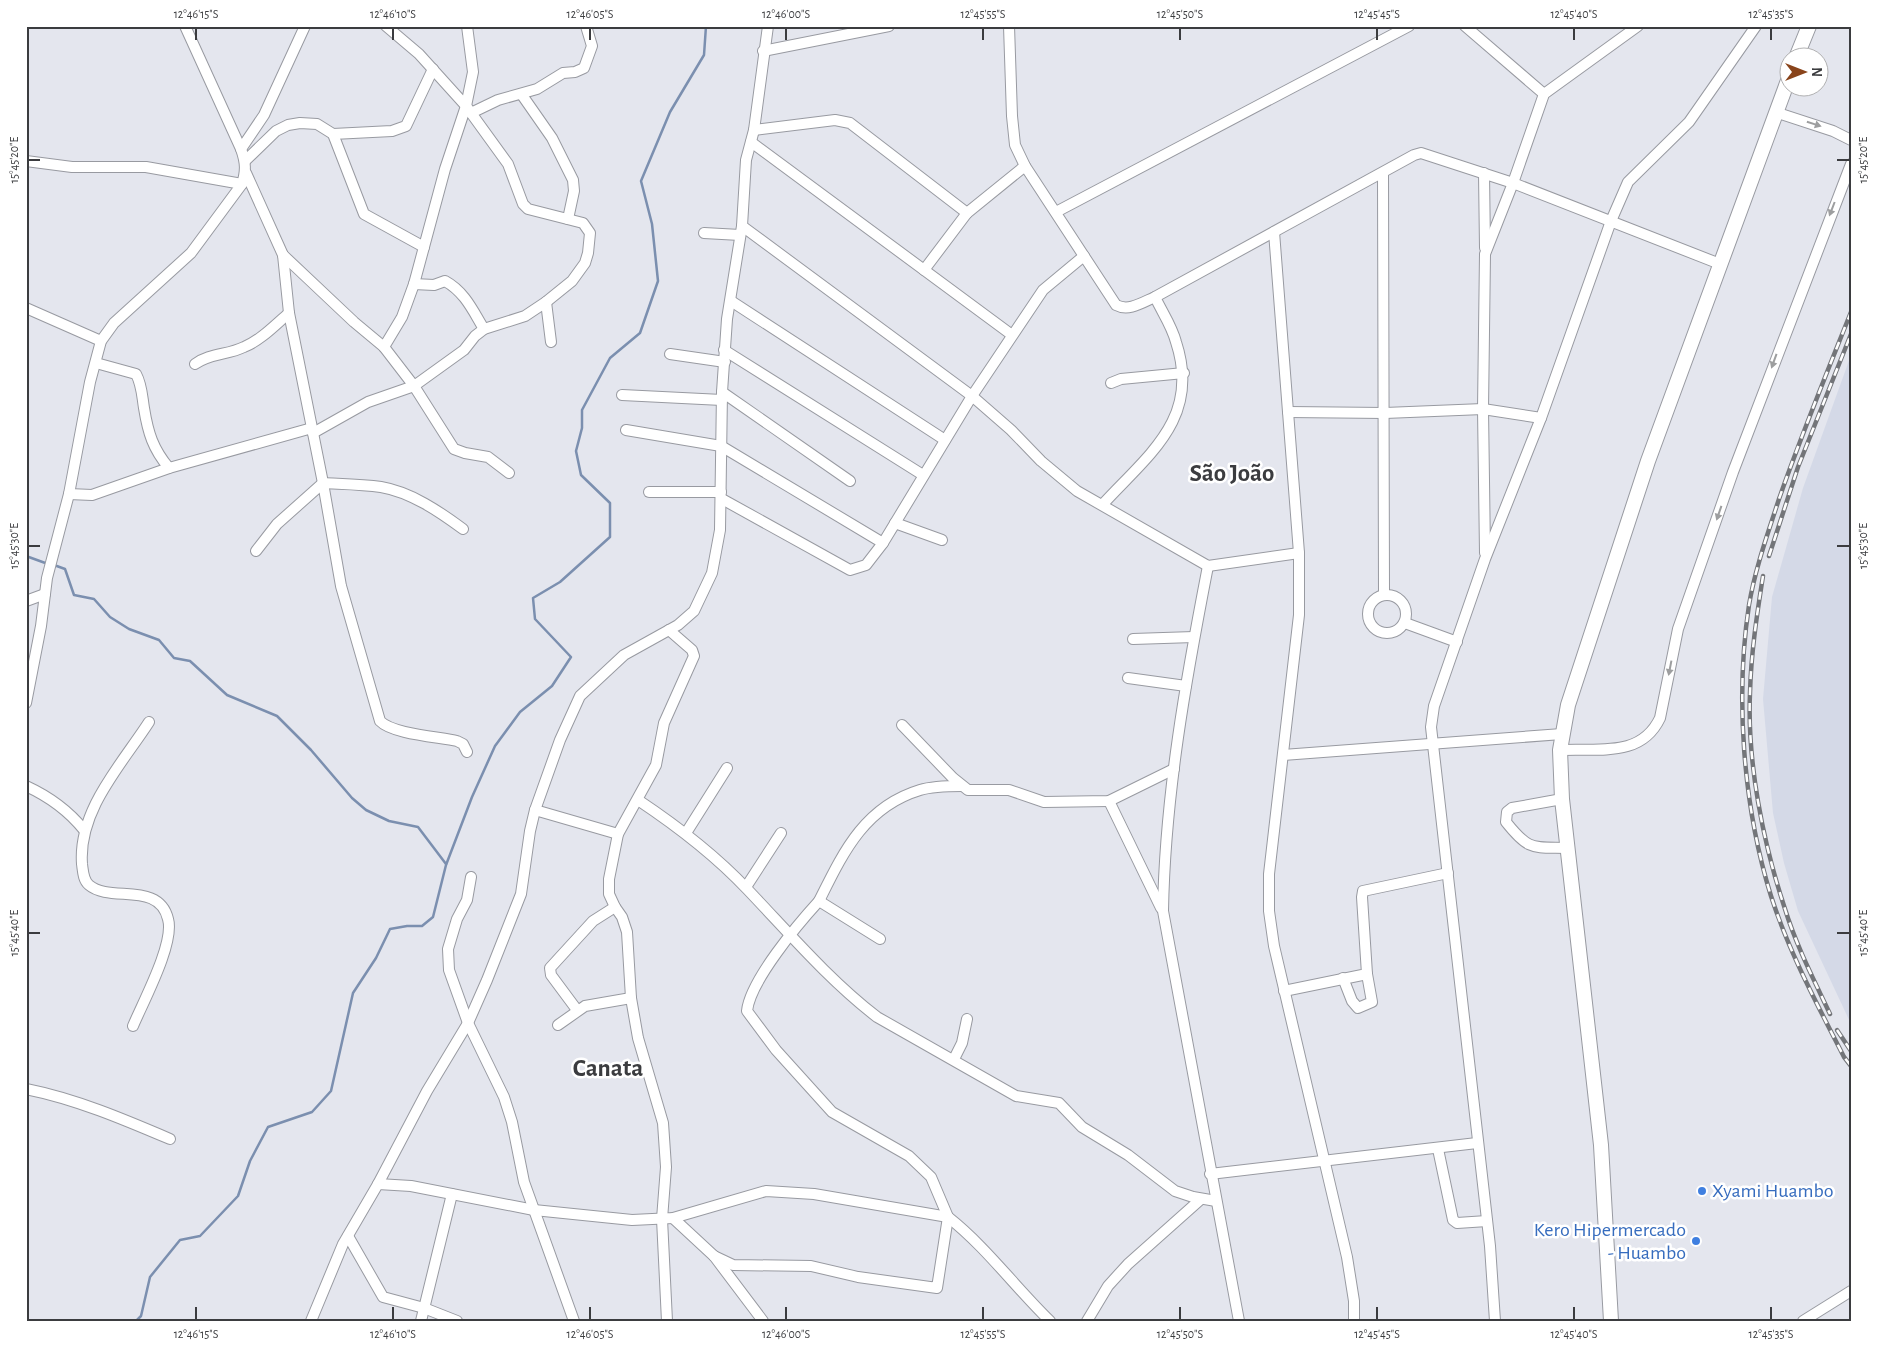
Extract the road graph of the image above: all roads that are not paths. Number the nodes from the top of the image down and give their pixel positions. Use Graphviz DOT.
graph roads {
  1 [pos="185,26"];
  2 [pos="305,26"];
  3 [pos="386,26"];
  4 [pos="468,26"];
  5 [pos="586,26"];
  6 [pos="768,26"];
  7 [pos="889,26"];
  8 [pos="1009,26"];
  9 [pos="1409,26"];
  10 [pos="1465,26"];
  11 [pos="1638,26"];
  12 [pos="1756,26"];
  13 [pos="1805,28"];
  14 [pos="1391,31"];
  15 [pos="1799,48"];
  16 [pos="763,51"];
  17 [pos="433,69"];
  18 [pos="1544,94"];
  19 [pos="522,95"];
  20 [pos="1781,98"];
  21 [pos="469,110"];
  22 [pos="1775,112"];
  23 [pos="754,130"];
  24 [pos="333,134"];
  25 [pos="1851,140"];
  26 [pos="751,142"];
  27 [pos="241,150"];
  28 [pos="245,161"];
  29 [pos="26,162"];
  30 [pos="1851,164"];
  31 [pos="1025,166"];
  32 [pos="246,173"];
  33 [pos="1484,173"];
  34 [pos="1383,174"];
  35 [pos="1513,183"];
  36 [pos="242,184"];
  37 [pos="1056,212"];
  38 [pos="967,213"];
  39 [pos="568,220"];
  40 [pos="1611,221"];
  41 [pos="741,230"];
  42 [pos="1274,232"];
  43 [pos="704,233"];
  44 [pos="424,247"];
  45 [pos="1485,254"];
  46 [pos="283,255"];
  47 [pos="1084,256"];
  48 [pos="1720,264"];
  49 [pos="924,270"];
  50 [pos="414,284"];
  51 [pos="1155,297"];
  52 [pos="731,301"];
  53 [pos="546,302"];
  54 [pos="26,308"];
  55 [pos="289,313"];
  56 [pos="484,329"];
  57 [pos="1012,335"];
  58 [pos="101,342"];
  59 [pos="551,342"];
  60 [pos="384,347"];
  61 [pos="724,350"];
  62 [pos="670,354"];
  63 [pos="725,362"];
  64 [pos="96,363"];
  65 [pos="196,364"];
  66 [pos="1184,373"];
  67 [pos="1111,383"];
  68 [pos="414,386"];
  69 [pos="622,395"];
  70 [pos="722,396"];
  71 [pos="972,396"];
  72 [pos="1483,409"];
  73 [pos="1288,412"];
  74 [pos="1385,413"];
  75 [pos="1541,418"];
  76 [pos="313,430"];
  77 [pos="626,430"];
  78 [pos="945,440"];
  79 [pos="721,446"];
  80 [pos="169,468"];
  81 [pos="509,473"];
  82 [pos="924,475"];
  83 [pos="850,481"];
  84 [pos="323,482"];
  85 [pos="649,492"];
  86 [pos="69,494"];
  87 [pos="721,496"];
  88 [pos="1103,504"];
  89 [pos="895,523"];
  90 [pos="464,529"];
  91 [pos="942,540"];
  92 [pos="883,543"];
  93 [pos="256,551"];
  94 [pos="1299,554"];
  95 [pos="1485,559"];
  96 [pos="1208,566"];
  97 [pos="45,594"];
  98 [pos="1384,594"];
  99 [pos="26,601"];
  100 [pos="1405,623"];
  101 [pos="669,630"];
  102 [pos="1194,638"];
  103 [pos="1133,639"];
  104 [pos="1457,642"];
  105 [pos="1128,678"];
  106 [pos="1186,686"];
  107 [pos="26,703"];
  108 [pos="149,722"];
  109 [pos="902,725"];
  110 [pos="1562,734"];
  111 [pos="1433,744"];
  112 [pos="1560,750"];
  113 [pos="467,752"];
  114 [pos="1283,755"];
  115 [pos="727,768"];
  116 [pos="1174,769"];
  117 [pos="26,786"];
  118 [pos="962,786"];
  119 [pos="1562,799"];
  120 [pos="638,800"];
  121 [pos="1109,801"];
  122 [pos="535,810"];
  123 [pos="84,830"];
  124 [pos="686,833"];
  125 [pos="781,833"];
  126 [pos="618,834"];
  127 [pos="1567,848"];
  128 [pos="1448,873"];
  129 [pos="471,877"];
  130 [pos="746,887"];
  131 [pos="819,902"];
  132 [pos="614,907"];
  133 [pos="1162,911"];
  134 [pos="788,934"];
  135 [pos="880,939"];
  136 [pos="1367,974"];
  137 [pos="1343,978"];
  138 [pos="1284,991"];
  139 [pos="631,998"];
  140 [pos="577,1010"];
  141 [pos="967,1019"];
  142 [pos="468,1023"];
  143 [pos="558,1025"];
  144 [pos="133,1026"];
  145 [pos="954,1060"];
  146 [pos="26,1089"];
  147 [pos="170,1139"];
  148 [pos="1477,1143"];
  149 [pos="1438,1149"];
  150 [pos="1325,1161"];
  151 [pos="1210,1174"];
  152 [pos="378,1184"];
  153 [pos="452,1194"];
  154 [pos="1201,1199"];
  155 [pos="1216,1201"];
  156 [pos="534,1210"];
  157 [pos="948,1217"];
  158 [pos="673,1218"];
  159 [pos="662,1219"];
  160 [pos="1487,1221"];
  161 [pos="348,1236"];
  162 [pos="714,1256"];
  163 [pos="1851,1291"];
  164 [pos="424,1308"];
  165 [pos="1493,1320"];
  166 [pos="311,1321"];
  167 [pos="421,1321"];
  168 [pos="457,1321"];
  169 [pos="574,1321"];
  170 [pos="666,1321"];
  171 [pos="763,1321"];
  172 [pos="1050,1321"];
  173 [pos="1087,1321"];
  174 [pos="1239,1321"];
  175 [pos="1354,1321"];
  176 [pos="1611,1321"];
  177 [pos="1803,1321"];
  1 -- 27 [label="street"];
  2 -- 27 [label="street"];
  3 -- 17 [label="street"];
  4 -- 21 [label="street"];
  5 -- 19 [label="street"];
  6 -- 16 [label="street"];
  7 -- 16 [label="street"];
  8 -- 31 [label="street"];
  9 -- 14 [label="street"];
  10 -- 18 [label="street"];
  11 -- 18 [label="street"];
  12 -- 40 [label="street"];
  13 -- 15 [label="main road"];
  14 -- 37 [label="street"];
  16 -- 23 [label="street"];
  17 -- 21 [label="street"];
  17 -- 24 [label="street"];
  18 -- 35 [label="street"];
  19 -- 21 [label="street"];
  19 -- 39 [label="street"];
  20 -- 22 [label="main road"];
  21 -- 39 [label="street"];
  21 -- 44 [label="street"];
  22 -- 25 [label="street, one-way"];
  22 -- 48 [label="main road"];
  23 -- 26 [label="street"];
  23 -- 38 [label="street"];
  24 -- 28 [label="street"];
  24 -- 44 [label="street"];
  26 -- 41 [label="street"];
  26 -- 49 [label="street"];
  27 -- 28 [label="street"];
  28 -- 32 [label="street"];
  29 -- 36 [label="street"];
  30 -- 112 [label="street, one-way"];
  31 -- 37 [label="street"];
  31 -- 38 [label="street"];
  32 -- 36 [label="street"];
  32 -- 46 [label="street"];
  33 -- 34 [label="street"];
  33 -- 35 [label="street"];
  33 -- 45 [label="street"];
  34 -- 42 [label="street"];
  34 -- 74 [label="street"];
  35 -- 40 [label="street"];
  35 -- 45 [label="street"];
  36 -- 58 [label="street"];
  37 -- 47 [label="street"];
  38 -- 49 [label="street"];
  39 -- 53 [label="street"];
  40 -- 48 [label="street"];
  40 -- 75 [label="street"];
  41 -- 43 [label="street"];
  41 -- 52 [label="street"];
  41 -- 71 [label="street"];
  42 -- 51 [label="street"];
  42 -- 73 [label="street"];
  44 -- 50 [label="street"];
  45 -- 72 [label="street"];
  46 -- 55 [label="street"];
  46 -- 60 [label="street"];
  47 -- 51 [label="street"];
  47 -- 57 [label="street"];
  48 -- 110 [label="main road"];
  49 -- 57 [label="street"];
  50 -- 56 [label="street"];
  50 -- 60 [label="street"];
  51 -- 66 [label="street"];
  52 -- 61 [label="street"];
  52 -- 78 [label="street"];
  53 -- 56 [label="street"];
  53 -- 59 [label="street"];
  54 -- 58 [label="street"];
  55 -- 65 [label="street"];
  55 -- 76 [label="street"];
  56 -- 68 [label="street"];
  57 -- 71 [label="street"];
  58 -- 64 [label="street"];
  60 -- 68 [label="street"];
  61 -- 63 [label="street"];
  61 -- 82 [label="street"];
  62 -- 63 [label="street"];
  63 -- 70 [label="street"];
  64 -- 80 [label="street"];
  64 -- 86 [label="street"];
  66 -- 67 [label="street"];
  66 -- 88 [label="street"];
  68 -- 76 [label="street"];
  68 -- 81 [label="street"];
  69 -- 70 [label="street"];
  70 -- 79 [label="street"];
  70 -- 83 [label="street"];
  71 -- 78 [label="street"];
  71 -- 88 [label="street"];
  72 -- 74 [label="street"];
  72 -- 75 [label="street"];
  72 -- 95 [label="street"];
  73 -- 74 [label="street"];
  73 -- 94 [label="street"];
  74 -- 98 [label="street"];
  75 -- 95 [label="street"];
  76 -- 80 [label="street"];
  76 -- 84 [label="street"];
  77 -- 79 [label="street"];
  78 -- 82 [label="street"];
  79 -- 87 [label="street"];
  79 -- 92 [label="street"];
  80 -- 86 [label="street"];
  82 -- 89 [label="street"];
  84 -- 90 [label="street"];
  84 -- 93 [label="street"];
  84 -- 113 [label="street"];
  85 -- 87 [label="street"];
  86 -- 97 [label="street"];
  87 -- 92 [label="street"];
  87 -- 101 [label="street"];
  88 -- 96 [label="street"];
  89 -- 91 [label="street"];
  89 -- 92 [label="street"];
  94 -- 96 [label="street"];
  94 -- 114 [label="street"];
  95 -- 104 [label="street"];
  96 -- 102 [label="street"];
  97 -- 99 [label="street"];
  97 -- 107 [label="street"];
  98 -- 100 [label="street"];
  98 -- 100 [label="street"];
  100 -- 104 [label="street"];
  101 -- 120 [label="street"];
  101 -- 122 [label="street"];
  102 -- 103 [label="street"];
  102 -- 106 [label="street"];
  104 -- 111 [label="street"];
  105 -- 106 [label="street"];
  106 -- 116 [label="street"];
  108 -- 123 [label="street"];
  109 -- 118 [label="street"];
  110 -- 111 [label="street"];
  110 -- 112 [label="main road"];
  111 -- 114 [label="street"];
  111 -- 128 [label="street"];
  112 -- 119 [label="main road"];
  114 -- 138 [label="street"];
  115 -- 124 [label="street"];
  116 -- 121 [label="street"];
  116 -- 133 [label="street"];
  117 -- 123 [label="street"];
  118 -- 121 [label="street"];
  118 -- 131 [label="street"];
  119 -- 127 [label="main road"];
  119 -- 127 [label="street"];
  120 -- 124 [label="street"];
  120 -- 126 [label="street"];
  121 -- 133 [label="street"];
  122 -- 126 [label="street"];
  122 -- 142 [label="street"];
  123 -- 144 [label="street"];
  124 -- 130 [label="street"];
  125 -- 130 [label="street"];
  126 -- 132 [label="street"];
  127 -- 176 [label="main road"];
  128 -- 136 [label="street"];
  128 -- 148 [label="street"];
  129 -- 142 [label="street"];
  130 -- 134 [label="street"];
  131 -- 134 [label="street"];
  131 -- 135 [label="street"];
  132 -- 139 [label="street"];
  132 -- 140 [label="street"];
  133 -- 151 [label="street"];
  134 -- 145 [label="street"];
  134 -- 157 [label="street"];
  136 -- 137 [label="street"];
  136 -- 137 [label="street"];
  137 -- 138 [label="street"];
  138 -- 150 [label="street"];
  139 -- 140 [label="street"];
  139 -- 159 [label="street"];
  140 -- 143 [label="street"];
  141 -- 145 [label="street"];
  142 -- 152 [label="street"];
  142 -- 156 [label="street"];
  145 -- 154 [label="street"];
  146 -- 147 [label="street"];
  148 -- 149 [label="street"];
  148 -- 160 [label="street"];
  149 -- 150 [label="street"];
  149 -- 160 [label="street"];
  150 -- 151 [label="street"];
  150 -- 175 [label="street"];
  151 -- 155 [label="street"];
  152 -- 153 [label="street"];
  152 -- 161 [label="street"];
  153 -- 156 [label="street"];
  153 -- 164 [label="street"];
  154 -- 155 [label="street"];
  154 -- 173 [label="street"];
  155 -- 174 [label="street"];
  156 -- 159 [label="street"];
  156 -- 169 [label="street"];
  157 -- 158 [label="street"];
  157 -- 162 [label="street"];
  157 -- 172 [label="street"];
  158 -- 159 [label="street"];
  158 -- 162 [label="street"];
  159 -- 170 [label="street"];
  160 -- 165 [label="street"];
  161 -- 164 [label="street"];
  161 -- 166 [label="street"];
  162 -- 171 [label="street"];
  163 -- 177 [label="street"];
  164 -- 167 [label="street"];
  164 -- 168 [label="street"];
}
